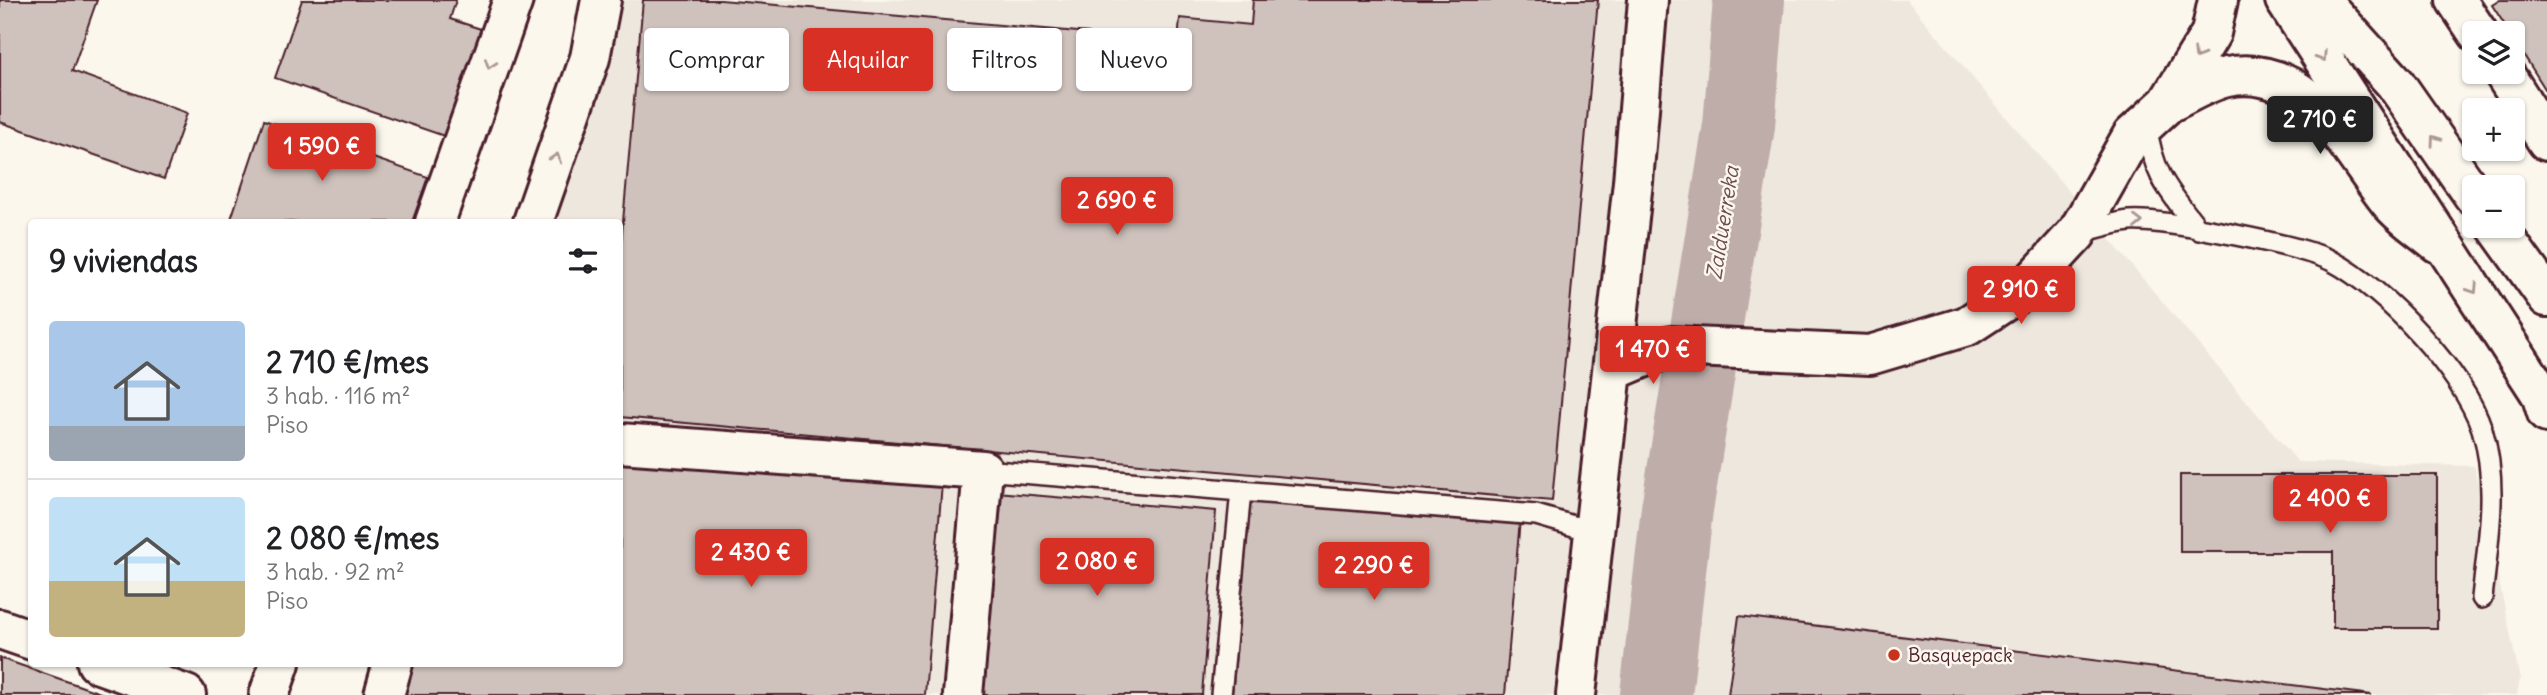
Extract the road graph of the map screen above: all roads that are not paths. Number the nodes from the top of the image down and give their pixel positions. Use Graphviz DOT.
graph roads {
  1 [pos="513,0"];
  2 [pos="601,0"];
  3 [pos="1648,0"];
  4 [pos="2218,0"];
  5 [pos="2285,0"];
  6 [pos="2319,0"];
  7 [pos="2352,0"];
  8 [pos="2456,0"];
  9 [pos="2470,21"];
  10 [pos="2395,83"];
  11 [pos="2511,84"];
  12 [pos="2157,113"];
  13 [pos="2547,141"];
  14 [pos="2462,179"];
  15 [pos="436,219"];
  16 [pos="534,219"];
  17 [pos="2199,230"];
  18 [pos="2077,233"];
  19 [pos="2505,238"];
  20 [pos="2449,253"];
  21 [pos="2547,297"];
  22 [pos="1612,371"];
  23 [pos="2547,413"];
  24 [pos="623,443"];
  25 [pos="984,470"];
  26 [pos="1241,491"];
  27 [pos="1594,532"];
  28 [pos="2482,598"];
  29 [pos="0,629"];
  30 [pos="28,639"];
  31 [pos="108,667"];
  32 [pos="279,667"];
  33 [pos="392,667"];
  34 [pos="186,695"];
  35 [pos="269,695"];
  36 [pos="384,695"];
  37 [pos="963,695"];
  38 [pos="1221,695"];
  39 [pos="1577,695"];
  1 -- 15 [label="main road, one-way"];
  16 -- 2 [label="main road, one-way"];
  3 -- 22 [label="main road"];
  4 -- 12 [label="main road, one-way"];
  5 -- 20 [label="main road, one-way"];
  6 -- 10 [label="main road"];
  7 -- 10 [label="main road"];
  8 -- 9 [label="main road"];
  14 -- 10 [label="main road, one-way"];
  11 -- 13 [label="main road"];
  12 -- 17 [label="lane"];
  12 -- 18 [label="main road"];
  12 -- 20 [label="main road"];
  18 -- 17 [label="lane, one-way"];
  17 -- 28 [label="lane"];
  18 -- 22 [label="main road"];
  19 -- 21 [label="main road"];
  20 -- 23 [label="main road, one-way"];
  22 -- 27 [label="main road"];
  24 -- 25 [label="main road"];
  25 -- 26 [label="lane"];
  25 -- 37 [label="main road"];
  26 -- 27 [label="lane"];
  26 -- 38 [label="lane"];
  27 -- 39 [label="main road"];
  29 -- 30 [label="main road"];
  31 -- 34 [label="main road"];
  32 -- 35 [label="main road"];
  33 -- 36 [label="main road"];
}
